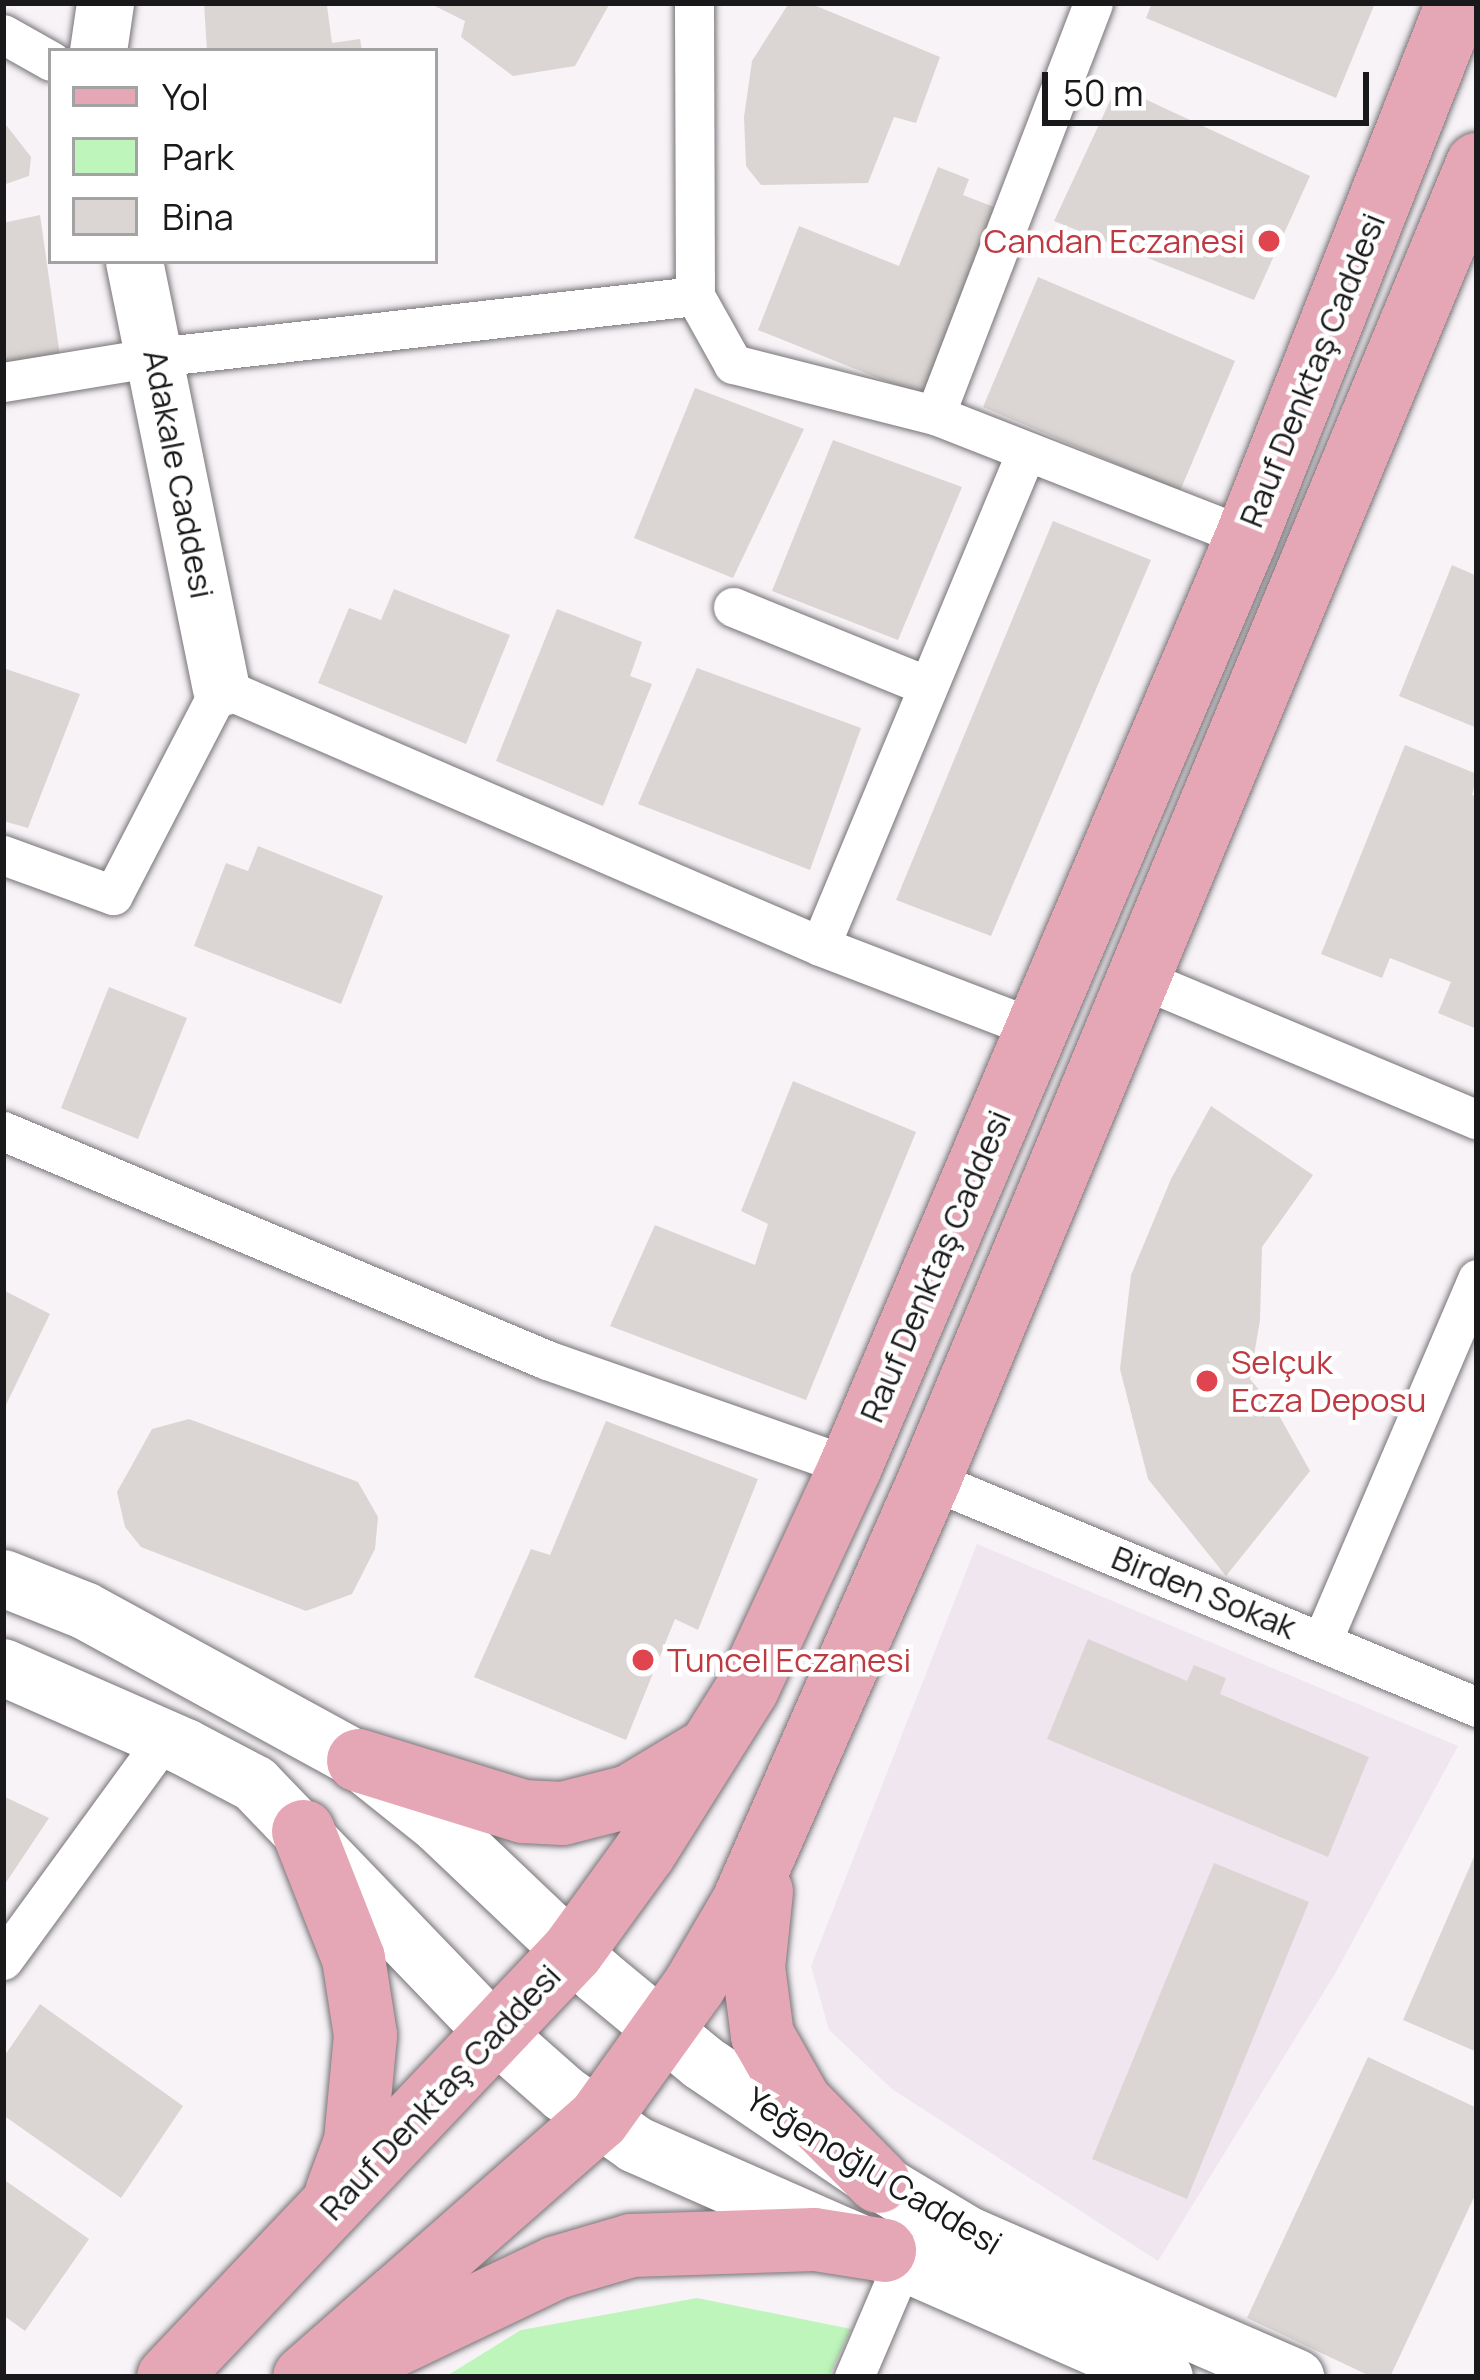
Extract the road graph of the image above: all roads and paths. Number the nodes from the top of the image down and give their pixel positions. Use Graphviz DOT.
graph roads {
  1 [pos="105,3"];
  2 [pos="694,3"];
  3 [pos="1093,3"];
  4 [pos="1457,3"];
  5 [pos="3,34"];
  6 [pos="98,48"];
  7 [pos="48,59"];
  8 [pos="1474,179"];
  9 [pos="135,264"];
  10 [pos="695,296"];
  11 [pos="156,357"];
  12 [pos="3,382"];
  13 [pos="935,415"];
  14 [pos="1026,452"];
  15 [pos="1246,537"];
  16 [pos="733,607"];
  17 [pos="928,686"];
  18 [pos="221,687"];
  19 [pos="3,854"];
  20 [pos="820,946"];
  21 [pos="1140,978"];
  22 [pos="1036,1029"];
  23 [pos="1477,1120"];
  24 [pos="3,1131"];
  25 [pos="1477,1279"];
  26 [pos="850,1466"];
  27 [pos="929,1479"];
  28 [pos="3,1578"];
  29 [pos="1322,1641"];
  30 [pos="3,1667"];
  31 [pos="1477,1707"];
  32 [pos="165,1738"];
  33 [pos="710,1747"];
  34 [pos="358,1760"];
  35 [pos="303,1831"];
  36 [pos="764,1862"];
  37 [pos="572,1951"];
  38 [pos="3,1960"];
  39 [pos="664,2030"];
  40 [pos="495,2033"];
  41 [pos="598,2119"];
  42 [pos="878,2181"];
  43 [pos="327,2212"];
  44 [pos="894,2255"];
  45 [pos="167,2377"];
  46 [pos="304,2377"];
  47 [pos="326,2377"];
  48 [pos="854,2377"];
  49 [pos="1164,2377"];
  50 [pos="1294,2377"];
  1 -- 6 [label="street"];
  2 -- 10 [label="street"];
  3 -- 13 [label="street"];
  4 -- 15 [label="main road, Rauf Denktaş Caddesi"];
  5 -- 7 [label="street"];
  8 -- 21 [label="main road"];
  9 -- 11 [label="street, Adakale Caddesi"];
  10 -- 11 [label="street"];
  10 -- 13 [label="street"];
  11 -- 12 [label="street"];
  11 -- 18 [label="street, Adakale Caddesi"];
  13 -- 14 [label="street"];
  14 -- 15 [label="street"];
  14 -- 17 [label="street"];
  15 -- 22 [label="main road, Rauf Denktaş Caddesi"];
  16 -- 17 [label="street"];
  17 -- 20 [label="street"];
  18 -- 19 [label="street"];
  18 -- 20 [label="street"];
  20 -- 22 [label="street"];
  21 -- 23 [label="street"];
  21 -- 27 [label="main road"];
  22 -- 26 [label="main road, Rauf Denktaş Caddesi"];
  24 -- 26 [label="street"];
  25 -- 29 [label="street"];
  26 -- 33 [label="main road, Rauf Denktaş Caddesi"];
  27 -- 29 [label="street, Birden Sokak"];
  27 -- 36 [label="main road"];
  28 -- 34 [label="street, Yeğenoğlu Caddesi"];
  29 -- 31 [label="street, Birden Sokak"];
  30 -- 32 [label="street, Yeğenoğlu Caddesi"];
  32 -- 35 [label="street, Yeğenoğlu Caddesi"];
  32 -- 38 [label="street"];
  33 -- 34 [label="main road"];
  33 -- 37 [label="main road, Rauf Denktaş Caddesi"];
  34 -- 37 [label="street, Yeğenoğlu Caddesi"];
  35 -- 40 [label="street, Yeğenoğlu Caddesi"];
  35 -- 43 [label="main road"];
  36 -- 39 [label="main road"];
  36 -- 42 [label="main road"];
  37 -- 39 [label="street, Yeğenoğlu Caddesi"];
  37 -- 40 [label="main road, Rauf Denktaş Caddesi"];
  39 -- 41 [label="main road"];
  39 -- 42 [label="street, Yeğenoğlu Caddesi"];
  40 -- 41 [label="street, Yeğenoğlu Caddesi"];
  40 -- 43 [label="main road, Rauf Denktaş Caddesi"];
  41 -- 44 [label="street, Yeğenoğlu Caddesi"];
  41 -- 46 [label="main road"];
  42 -- 50 [label="street, Yeğenoğlu Caddesi"];
  43 -- 45 [label="main road, Rauf Denktaş Caddesi"];
  44 -- 47 [label="main road"];
  44 -- 48 [label="street"];
  44 -- 49 [label="street, Yeğenoğlu Caddesi"];
}
